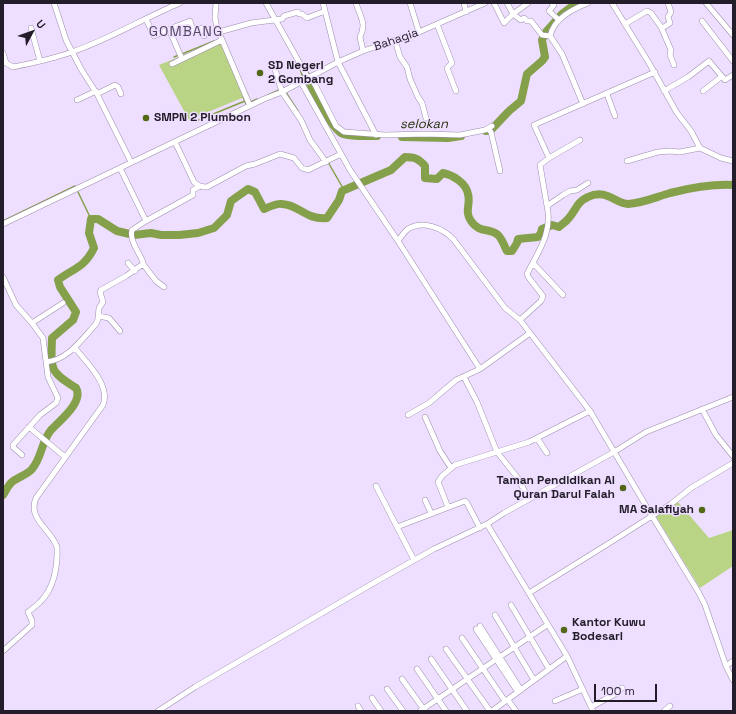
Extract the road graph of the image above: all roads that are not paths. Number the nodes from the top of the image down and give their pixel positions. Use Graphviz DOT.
graph roads {
  1 [pos="54,3"];
  2 [pos="180,3"];
  3 [pos="216,3"];
  4 [pos="266,3"];
  5 [pos="323,3"];
  6 [pos="356,3"];
  7 [pos="410,3"];
  8 [pos="464,3"];
  9 [pos="485,3"];
  10 [pos="494,3"];
  11 [pos="507,3"];
  12 [pos="528,3"];
  13 [pos="552,3"];
  14 [pos="588,3"];
  15 [pos="612,3"];
  16 [pos="668,3"];
  17 [pos="706,3"];
  18 [pos="325,11"];
  19 [pos="466,12"];
  20 [pos="513,14"];
  21 [pos="146,19"];
  22 [pos="558,19"];
  23 [pos="276,20"];
  24 [pos="702,21"];
  25 [pos="437,24"];
  26 [pos="625,24"];
  27 [pos="661,27"];
  28 [pos="31,28"];
  29 [pos="169,29"];
  30 [pos="219,32"];
  31 [pos="419,32"];
  32 [pos="733,35"];
  33 [pos="204,36"];
  34 [pos="550,36"];
  35 [pos="395,40"];
  36 [pos="220,41"];
  37 [pos="363,51"];
  38 [pos="3,53"];
  39 [pos="72,53"];
  40 [pos="180,56"];
  41 [pos="40,61"];
  42 [pos="733,61"];
  43 [pos="338,62"];
  44 [pos="172,64"];
  45 [pos="674,65"];
  46 [pos="274,66"];
  47 [pos="654,72"];
  48 [pos="733,75"];
  49 [pos="721,77"];
  50 [pos="307,79"];
  51 [pos="283,90"];
  52 [pos="664,91"];
  53 [pos="96,92"];
  54 [pos="456,92"];
  55 [pos="703,92"];
  56 [pos="121,94"];
  57 [pos="608,94"];
  58 [pos="77,100"];
  59 [pos="250,104"];
  60 [pos="583,104"];
  61 [pos="615,116"];
  62 [pos="426,118"];
  63 [pos="376,135"];
  64 [pos="580,140"];
  65 [pos="175,142"];
  66 [pos="700,148"];
  67 [pos="341,154"];
  68 [pos="549,158"];
  69 [pos="733,160"];
  70 [pos="327,161"];
  71 [pos="627,161"];
  72 [pos="131,162"];
  73 [pos="120,168"];
  74 [pos="500,171"];
  75 [pos="588,183"];
  76 [pos="200,186"];
  77 [pos="547,206"];
  78 [pos="146,221"];
  79 [pos="3,224"];
  80 [pos="398,241"];
  81 [pos="128,263"];
  82 [pos="533,263"];
  83 [pos="143,264"];
  84 [pos="135,271"];
  85 [pos="3,277"];
  86 [pos="164,287"];
  87 [pos="563,295"];
  88 [pos="63,303"];
  89 [pos="98,316"];
  90 [pos="520,320"];
  91 [pos="32,323"];
  92 [pos="120,331"];
  93 [pos="530,333"];
  94 [pos="74,348"];
  95 [pos="51,361"];
  96 [pos="480,370"];
  97 [pos="464,377"];
  98 [pos="733,397"];
  99 [pos="702,409"];
  100 [pos="590,411"];
  101 [pos="408,414"];
  102 [pos="425,417"];
  103 [pos="29,427"];
  104 [pos="537,438"];
  105 [pos="497,452"];
  106 [pos="614,452"];
  107 [pos="547,453"];
  108 [pos="22,455"];
  109 [pos="733,456"];
  110 [pos="65,457"];
  111 [pos="733,463"];
  112 [pos="451,468"];
  113 [pos="376,486"];
  114 [pos="529,499"];
  115 [pos="425,500"];
  116 [pos="448,507"];
  117 [pos="431,513"];
  118 [pos="652,516"];
  119 [pos="487,524"];
  120 [pos="397,527"];
  121 [pos="480,528"];
  122 [pos="414,560"];
  123 [pos="528,593"];
  124 [pos="511,605"];
  125 [pos="495,615"];
  126 [pos="547,624"];
  127 [pos="478,627"];
  128 [pos="530,636"];
  129 [pos="462,638"];
  130 [pos="515,647"];
  131 [pos="446,649"];
  132 [pos="3,651"];
  133 [pos="567,656"];
  134 [pos="498,658"];
  135 [pos="431,659"];
  136 [pos="733,662"];
  137 [pos="726,666"];
  138 [pos="417,669"];
  139 [pos="482,669"];
  140 [pos="549,669"];
  141 [pos="402,679"];
  142 [pos="467,679"];
  143 [pos="534,680"];
  144 [pos="733,680"];
  145 [pos="622,688"];
  146 [pos="387,689"];
  147 [pos="583,689"];
  148 [pos="452,690"];
  149 [pos="520,691"];
  150 [pos="372,698"];
  151 [pos="438,699"];
  152 [pos="506,700"];
  153 [pos="555,701"];
  154 [pos="358,706"];
  155 [pos="670,706"];
  156 [pos="423,710"];
  157 [pos="592,710"];
  158 [pos="158,711"];
  159 [pos="361,711"];
  160 [pos="381,711"];
  161 [pos="403,711"];
  162 [pos="446,711"];
  163 [pos="467,711"];
  164 [pos="491,711"];
  165 [pos="516,711"];
  166 [pos="664,711"];
  1 -- 39 [label="street"];
  2 -- 21 [label="street"];
  3 -- 30 [label="street"];
  4 -- 23 [label="street"];
  5 -- 18 [label="street"];
  6 -- 37 [label="street"];
  7 -- 31 [label="street"];
  8 -- 19 [label="street"];
  9 -- 19 [label="street, Bahagia"];
  10 -- 20 [label="street"];
  11 -- 20 [label="street"];
  12 -- 20 [label="street"];
  13 -- 22 [label="street"];
  14 -- 22 [label="street"];
  15 -- 26 [label="street"];
  16 -- 27 [label="street"];
  17 -- 32 [label="street"];
  18 -- 23 [label="street"];
  18 -- 43 [label="street"];
  19 -- 25 [label="street, Bahagia"];
  20 -- 34 [label="street"];
  21 -- 29 [label="street"];
  21 -- 39 [label="street"];
  22 -- 34 [label="street"];
  23 -- 30 [label="street"];
  23 -- 50 [label="street"];
  24 -- 42 [label="street"];
  25 -- 31 [label="street, Bahagia"];
  25 -- 54 [label="street"];
  26 -- 27 [label="street"];
  26 -- 47 [label="street"];
  27 -- 45 [label="street"];
  28 -- 41 [label="street"];
  29 -- 33 [label="street"];
  29 -- 40 [label="street"];
  30 -- 36 [label="street"];
  31 -- 35 [label="street, Bahagia"];
  34 -- 60 [label="street"];
  35 -- 37 [label="street, Bahagia"];
  35 -- 62 [label="street"];
  36 -- 40 [label="street"];
  36 -- 59 [label="street"];
  37 -- 43 [label="street, Bahagia"];
  38 -- 41 [label="street"];
  39 -- 41 [label="street"];
  39 -- 53 [label="street"];
  40 -- 44 [label="street"];
  43 -- 50 [label="street, Bahagia"];
  43 -- 63 [label="street"];
  46 -- 51 [label="street"];
  47 -- 52 [label="street"];
  47 -- 57 [label="street"];
  48 -- 49 [label="street"];
  49 -- 52 [label="street"];
  49 -- 55 [label="street"];
  50 -- 51 [label="street, Bahagia"];
  50 -- 63 [label="street"];
  50 -- 67 [label="street"];
  51 -- 59 [label="street, Bahagia"];
  51 -- 70 [label="street"];
  52 -- 66 [label="street"];
  53 -- 56 [label="street"];
  53 -- 58 [label="street"];
  53 -- 72 [label="street"];
  57 -- 60 [label="street"];
  57 -- 61 [label="street"];
  59 -- 65 [label="street, Bahagia"];
  60 -- 68 [label="street"];
  63 -- 74 [label="street"];
  64 -- 68 [label="street"];
  65 -- 72 [label="street, Bahagia"];
  65 -- 76 [label="street"];
  66 -- 69 [label="street"];
  66 -- 71 [label="street"];
  67 -- 70 [label="street"];
  67 -- 80 [label="street"];
  68 -- 77 [label="street"];
  70 -- 76 [label="street"];
  72 -- 73 [label="street, Bahagia"];
  73 -- 78 [label="street"];
  73 -- 79 [label="street, Bahagia"];
  75 -- 77 [label="street"];
  76 -- 78 [label="street"];
  77 -- 82 [label="street"];
  78 -- 83 [label="street"];
  80 -- 90 [label="street"];
  80 -- 96 [label="street"];
  81 -- 84 [label="street"];
  82 -- 87 [label="street"];
  82 -- 90 [label="street"];
  83 -- 84 [label="street"];
  83 -- 86 [label="street"];
  84 -- 89 [label="street"];
  85 -- 91 [label="street"];
  88 -- 91 [label="street"];
  89 -- 92 [label="street"];
  89 -- 94 [label="street"];
  90 -- 93 [label="street"];
  91 -- 95 [label="street"];
  93 -- 96 [label="street"];
  93 -- 100 [label="street"];
  94 -- 95 [label="street"];
  94 -- 110 [label="street"];
  95 -- 103 [label="street"];
  96 -- 97 [label="street"];
  97 -- 101 [label="street"];
  97 -- 105 [label="street"];
  98 -- 99 [label="street"];
  99 -- 106 [label="street"];
  99 -- 109 [label="street"];
  100 -- 104 [label="street"];
  100 -- 106 [label="street"];
  102 -- 112 [label="street"];
  103 -- 108 [label="street"];
  103 -- 110 [label="street"];
  104 -- 105 [label="street"];
  104 -- 107 [label="street"];
  105 -- 112 [label="street"];
  105 -- 114 [label="street"];
  106 -- 114 [label="street"];
  106 -- 118 [label="street"];
  110 -- 132 [label="street"];
  111 -- 118 [label="street"];
  112 -- 116 [label="street"];
  113 -- 120 [label="street"];
  114 -- 119 [label="street"];
  115 -- 117 [label="street"];
  116 -- 117 [label="street"];
  116 -- 121 [label="street"];
  117 -- 120 [label="street"];
  118 -- 123 [label="street"];
  118 -- 137 [label="street"];
  119 -- 121 [label="street"];
  119 -- 123 [label="street"];
  120 -- 122 [label="street"];
  121 -- 122 [label="street"];
  122 -- 158 [label="street"];
  123 -- 126 [label="street"];
  124 -- 128 [label="street"];
  125 -- 130 [label="street"];
  126 -- 128 [label="street"];
  126 -- 133 [label="street"];
  127 -- 134 [label="street"];
  128 -- 130 [label="street"];
  128 -- 140 [label="street"];
  129 -- 139 [label="street"];
  130 -- 134 [label="street"];
  130 -- 143 [label="street"];
  131 -- 142 [label="street"];
  133 -- 140 [label="street"];
  133 -- 147 [label="street"];
  134 -- 139 [label="street"];
  134 -- 149 [label="street"];
  135 -- 148 [label="street"];
  136 -- 137 [label="street"];
  137 -- 144 [label="street"];
  138 -- 151 [label="street"];
  139 -- 142 [label="street"];
  139 -- 152 [label="street"];
  140 -- 143 [label="street"];
  141 -- 156 [label="street"];
  142 -- 148 [label="street"];
  142 -- 164 [label="street"];
  143 -- 149 [label="street"];
  145 -- 157 [label="street"];
  146 -- 161 [label="street"];
  147 -- 153 [label="street"];
  147 -- 157 [label="street"];
  148 -- 151 [label="street"];
  148 -- 163 [label="street"];
  149 -- 152 [label="street"];
  150 -- 160 [label="street"];
  151 -- 156 [label="street"];
  151 -- 162 [label="street"];
  152 -- 164 [label="street"];
  152 -- 165 [label="street"];
  154 -- 159 [label="street"];
  155 -- 166 [label="street"];
}
